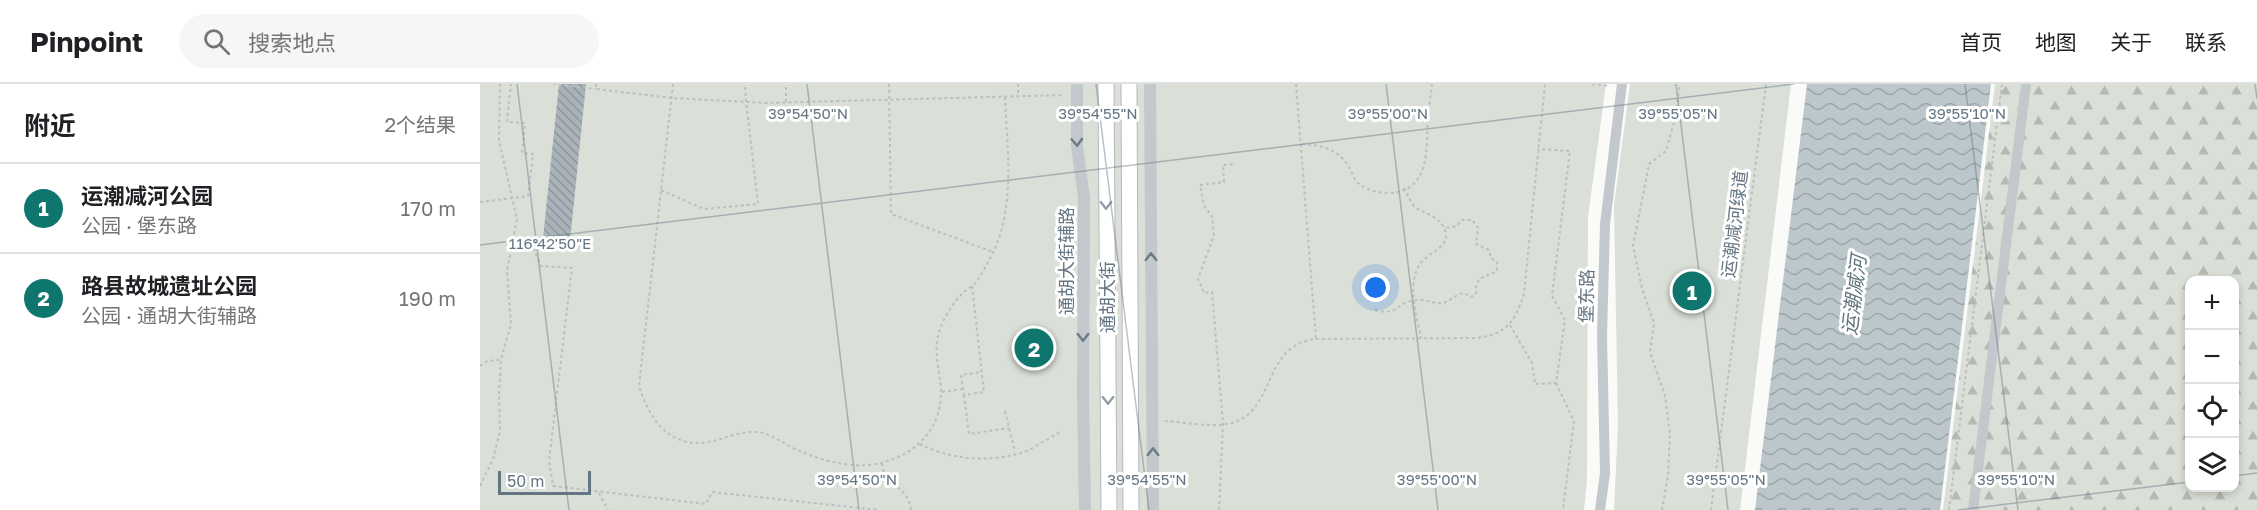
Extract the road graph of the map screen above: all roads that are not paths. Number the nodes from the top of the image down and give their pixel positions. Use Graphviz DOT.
graph roads {
  1 [pos="1106,84"];
  2 [pos="1129,84"];
  3 [pos="1150,84"];
  4 [pos="2026,84"];
  5 [pos="1622,86"];
  6 [pos="1073,89"];
  7 [pos="1085,510"];
  8 [pos="1108,510"];
  9 [pos="1131,510"];
  10 [pos="1153,510"];
  11 [pos="1600,510"];
  12 [pos="1973,510"];
  1 -- 8 [label="main road, 通胡大街, one-way"];
  2 -- 9 [label="main road, 通胡大街"];
  10 -- 3 [label="street, one-way"];
  4 -- 12 [label="street"];
  5 -- 11 [label="street, 堡东路"];
  6 -- 7 [label="street, 通胡大街辅路, one-way"];
}
